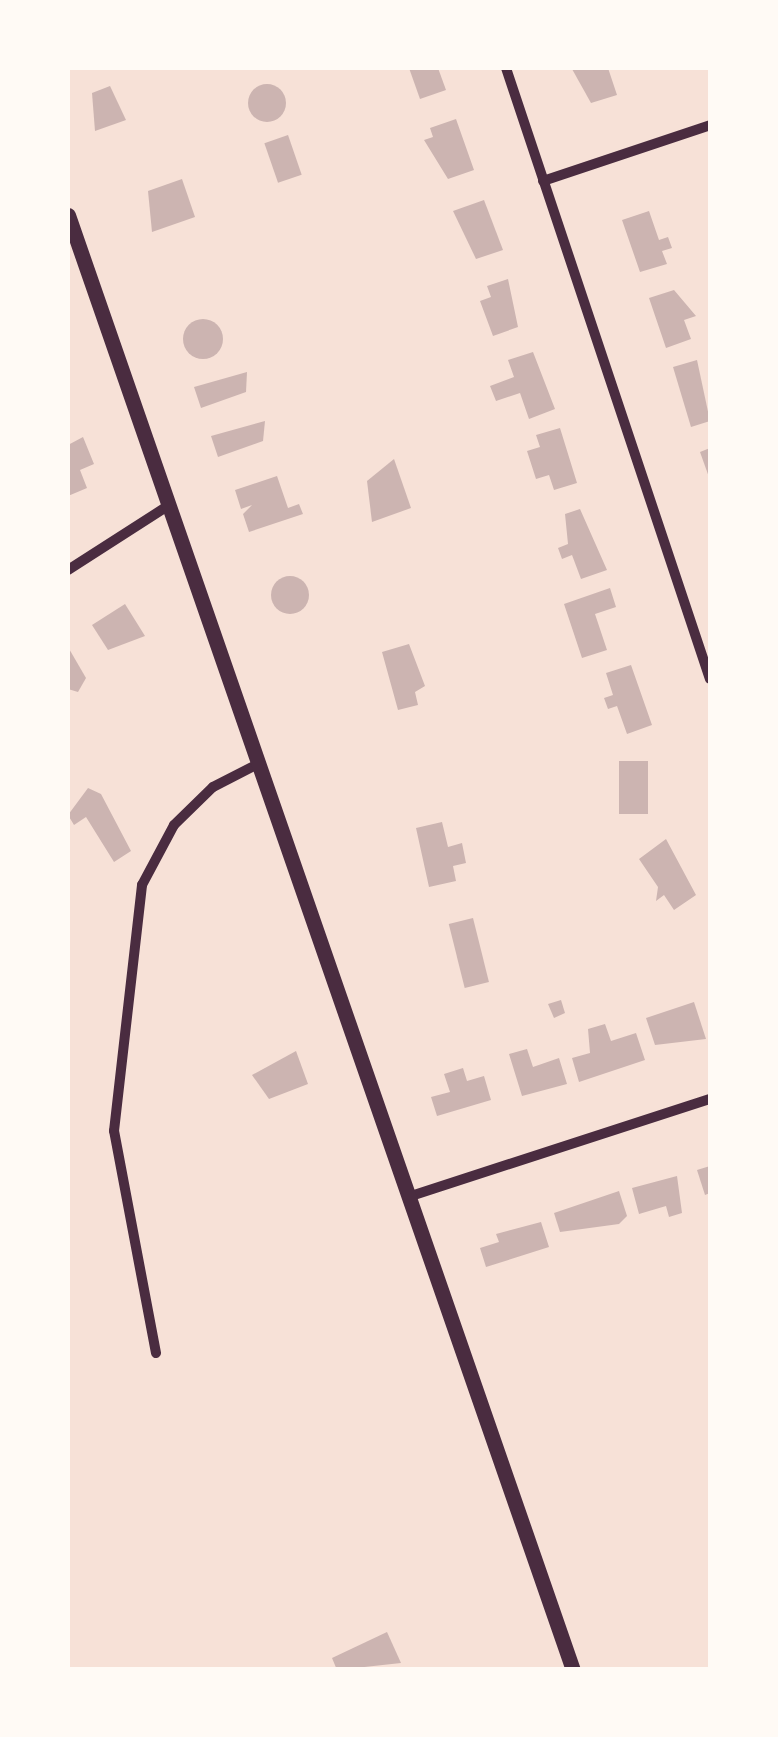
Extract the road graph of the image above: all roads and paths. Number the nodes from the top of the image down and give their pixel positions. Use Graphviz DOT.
graph roads {
  1 [pos="506,68"];
  2 [pos="710,125"];
  3 [pos="543,181"];
  4 [pos="68,215"];
  5 [pos="72,250"];
  6 [pos="166,507"];
  7 [pos="68,570"];
  8 [pos="710,679"];
  9 [pos="260,763"];
  10 [pos="710,1099"];
  11 [pos="411,1196"];
  12 [pos="156,1353"];
  13 [pos="574,1670"];
  1 -- 3 [label="street"];
  2 -- 3 [label="street"];
  3 -- 8 [label="street"];
  4 -- 5 [label="street"];
  5 -- 6 [label="street"];
  6 -- 7 [label="street"];
  6 -- 9 [label="street"];
  9 -- 11 [label="street"];
  9 -- 12 [label="street"];
  10 -- 11 [label="street"];
  11 -- 13 [label="street"];
}
